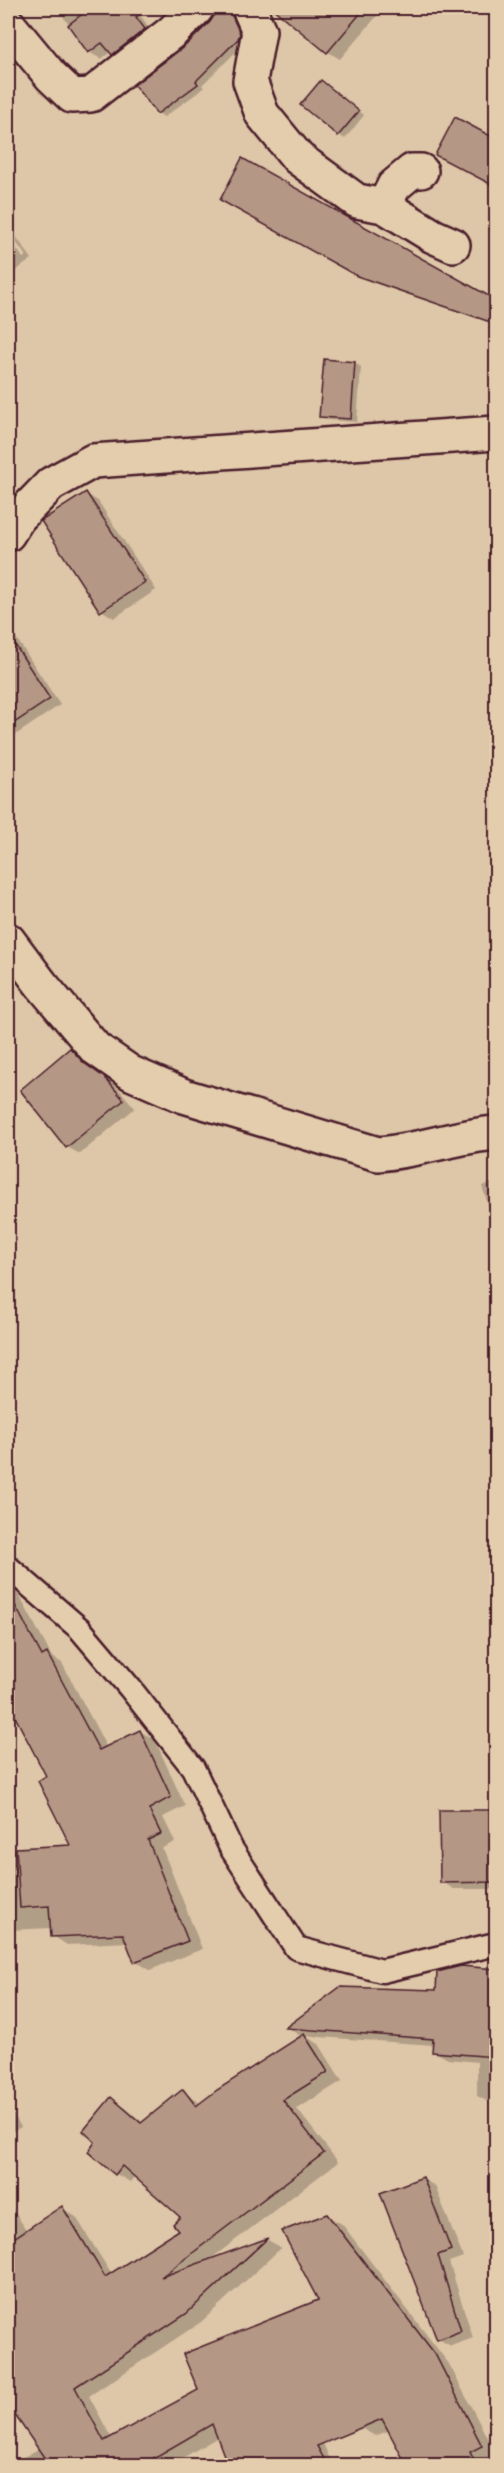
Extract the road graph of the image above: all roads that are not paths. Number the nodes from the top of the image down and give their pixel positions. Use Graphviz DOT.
graph roads {
  1 [pos="197,8"];
  2 [pos="249,8"];
  3 [pos="8,24"];
  4 [pos="421,171"];
  5 [pos="384,206"];
  6 [pos="453,244"];
  7 [pos="496,433"];
  8 [pos="8,534"];
  9 [pos="8,940"];
  10 [pos="496,1133"];
  11 [pos="8,1567"];
  12 [pos="496,1944"];
  1 -- 3 [label="street"];
  2 -- 5 [label="street"];
  4 -- 5 [label="street"];
  5 -- 6 [label="street"];
  7 -- 8 [label="street"];
  9 -- 10 [label="street"];
  11 -- 12 [label="lane"];
}
